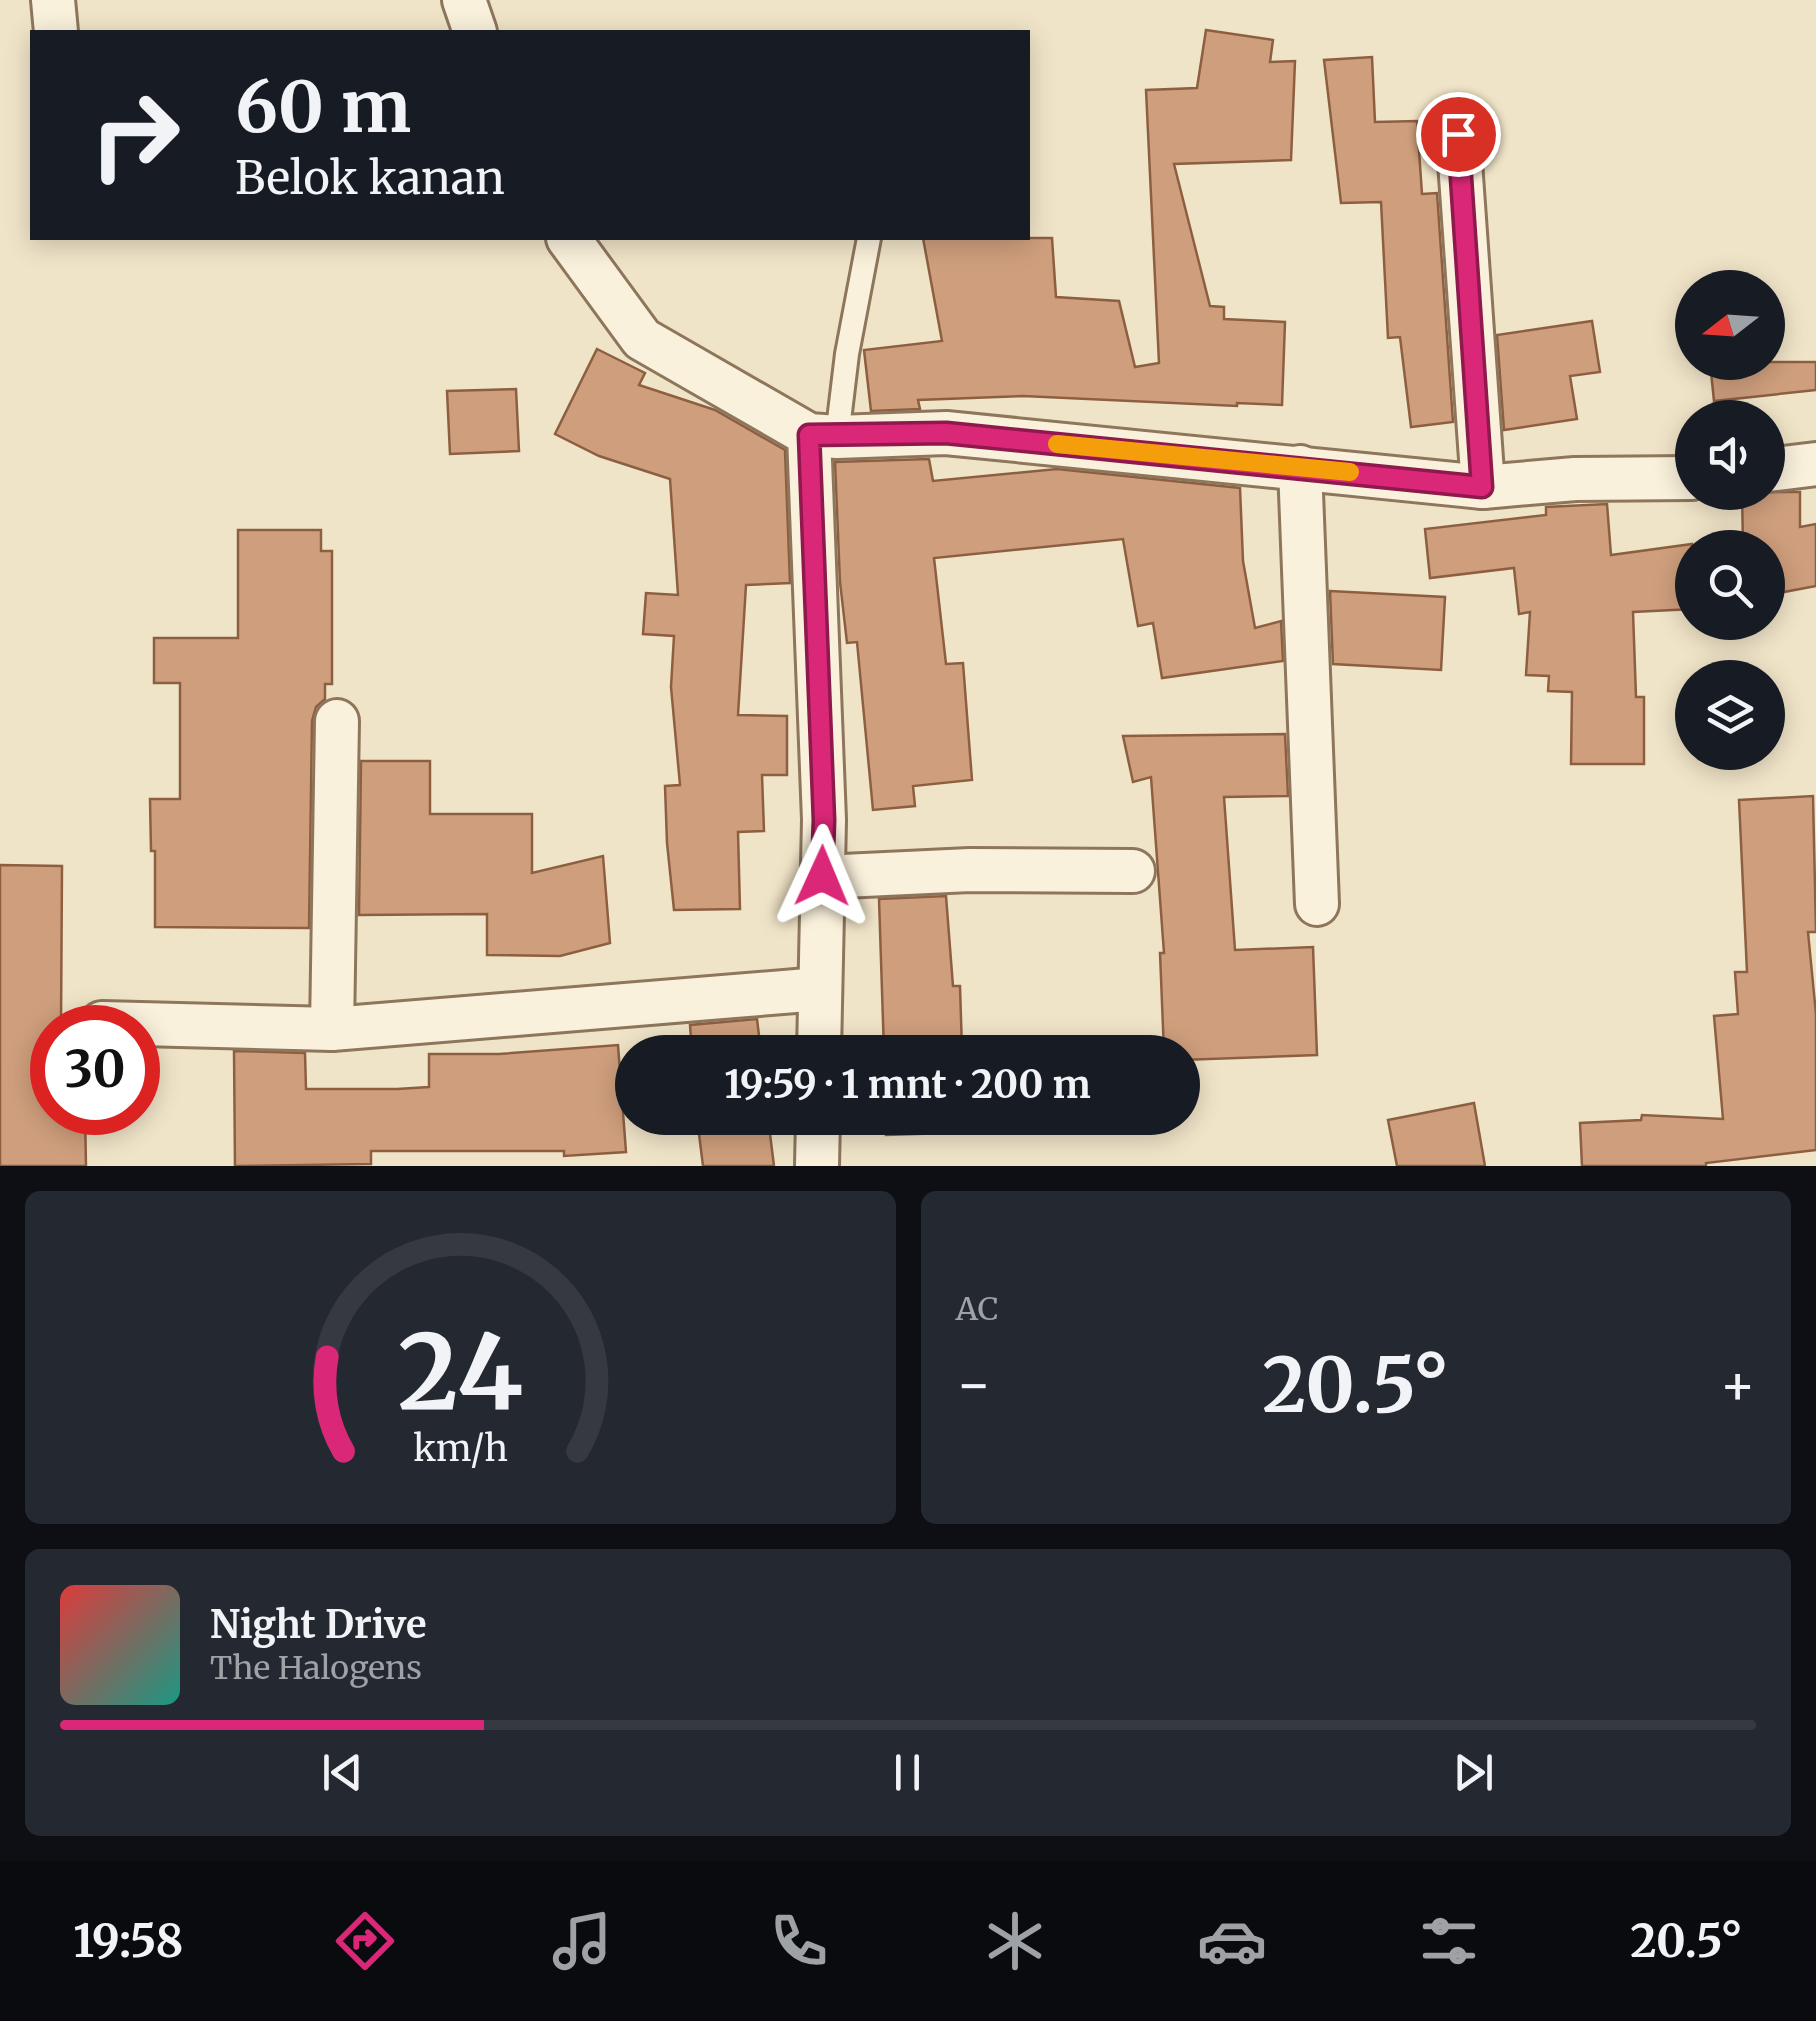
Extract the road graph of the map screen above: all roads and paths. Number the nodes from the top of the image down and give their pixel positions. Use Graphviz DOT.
graph roads {
  1 [pos="53,0"];
  2 [pos="464,0"];
  3 [pos="56,30"];
  4 [pos="474,30"];
  5 [pos="1458,134"];
  6 [pos="569,240"];
  7 [pos="869,240"];
  8 [pos="823,436"];
  9 [pos="1816,464"];
  10 [pos="1300,467"];
  11 [pos="1785,468"];
  12 [pos="1675,478"];
  13 [pos="1482,487"];
  14 [pos="337,721"];
  15 [pos="1133,871"];
  16 [pos="822,876"];
  17 [pos="1317,904"];
  18 [pos="820,990"];
  19 [pos="160,1025"];
  20 [pos="332,1029"];
  21 [pos="819,1035"];
  22 [pos="818,1135"];
  23 [pos="817,1166"];
  1 -- 3 [label="street"];
  2 -- 4 [label="street"];
  5 -- 13 [label="street"];
  6 -- 8 [label="street"];
  7 -- 8 [label="lane"];
  8 -- 10 [label="street"];
  8 -- 16 [label="street"];
  9 -- 11 [label="street"];
  10 -- 13 [label="street"];
  10 -- 17 [label="street"];
  12 -- 13 [label="street"];
  14 -- 20 [label="street"];
  15 -- 16 [label="street"];
  16 -- 18 [label="street"];
  18 -- 20 [label="street"];
  18 -- 21 [label="street"];
  19 -- 20 [label="street"];
  22 -- 23 [label="street"];
}
